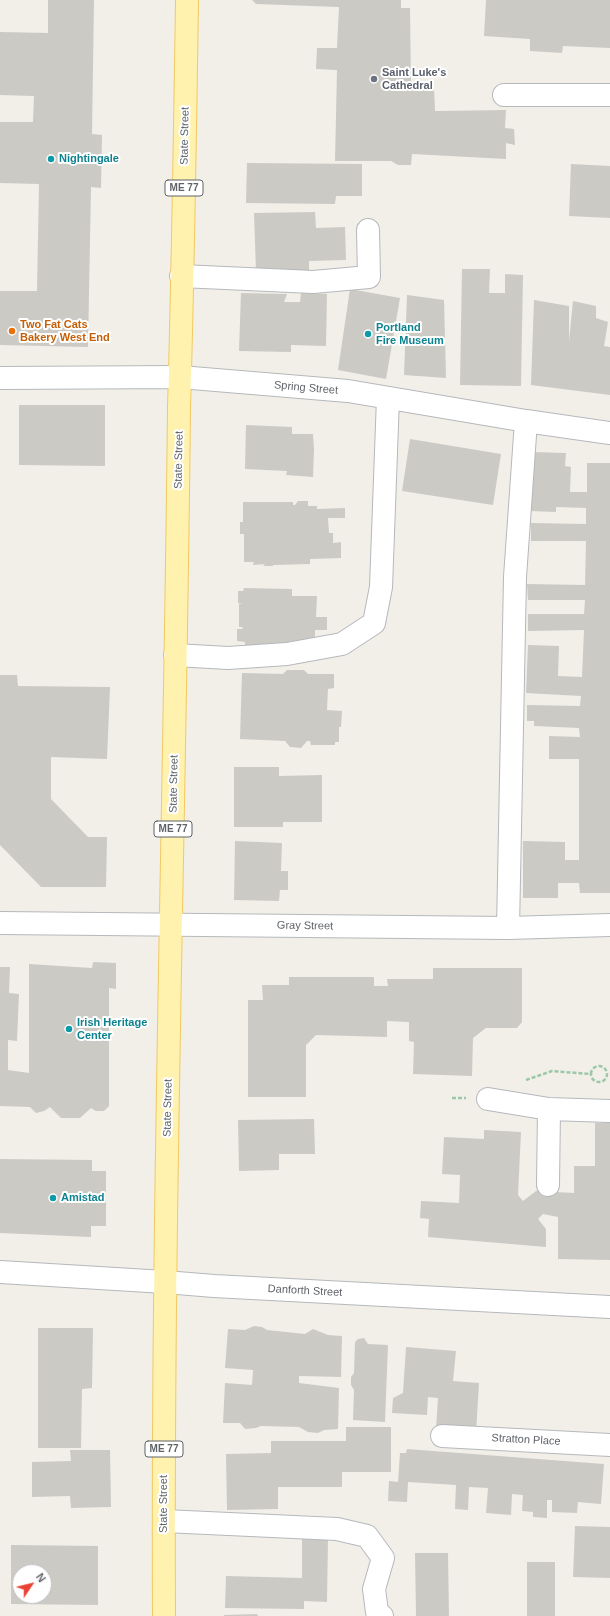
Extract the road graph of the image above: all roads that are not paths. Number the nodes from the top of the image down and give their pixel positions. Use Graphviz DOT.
graph roads {
  1 [pos="188,0"];
  2 [pos="610,95"];
  3 [pos="504,96"];
  4 [pos="368,230"];
  5 [pos="181,276"];
  6 [pos="180,377"];
  7 [pos="0,378"];
  8 [pos="388,398"];
  9 [pos="526,421"];
  10 [pos="610,433"];
  11 [pos="175,655"];
  12 [pos="0,923"];
  13 [pos="172,925"];
  14 [pos="610,925"];
  15 [pos="508,928"];
  16 [pos="488,1099"];
  17 [pos="549,1109"];
  18 [pos="610,1111"];
  19 [pos="548,1185"];
  20 [pos="0,1272"];
  21 [pos="165,1282"];
  22 [pos="610,1307"];
  23 [pos="442,1436"];
  24 [pos="610,1444"];
  25 [pos="164,1521"];
  26 [pos="164,1616"];
  27 [pos="382,1616"];
  1 -- 5 [label="main road, State Street / ME 77"];
  2 -- 3 [label="street"];
  4 -- 5 [label="street"];
  5 -- 6 [label="main road, State Street / ME 77"];
  6 -- 7 [label="street, Spring Street"];
  6 -- 8 [label="street, Spring Street"];
  6 -- 11 [label="main road, State Street / ME 77"];
  8 -- 9 [label="street, Spring Street"];
  8 -- 11 [label="street"];
  9 -- 10 [label="street, Spring Street"];
  9 -- 15 [label="street"];
  11 -- 13 [label="main road, State Street / ME 77"];
  12 -- 13 [label="street, Gray Street"];
  13 -- 15 [label="street, Gray Street"];
  13 -- 21 [label="main road, State Street / ME 77"];
  14 -- 15 [label="street, Gray Street"];
  16 -- 17 [label="street"];
  17 -- 18 [label="street"];
  17 -- 19 [label="street"];
  20 -- 21 [label="street, Danforth Street"];
  21 -- 22 [label="street, Danforth Street"];
  21 -- 25 [label="main road, State Street / ME 77"];
  23 -- 24 [label="street, Stratton Place"];
  25 -- 26 [label="main road, State Street / ME 77"];
  25 -- 27 [label="street"];
}
